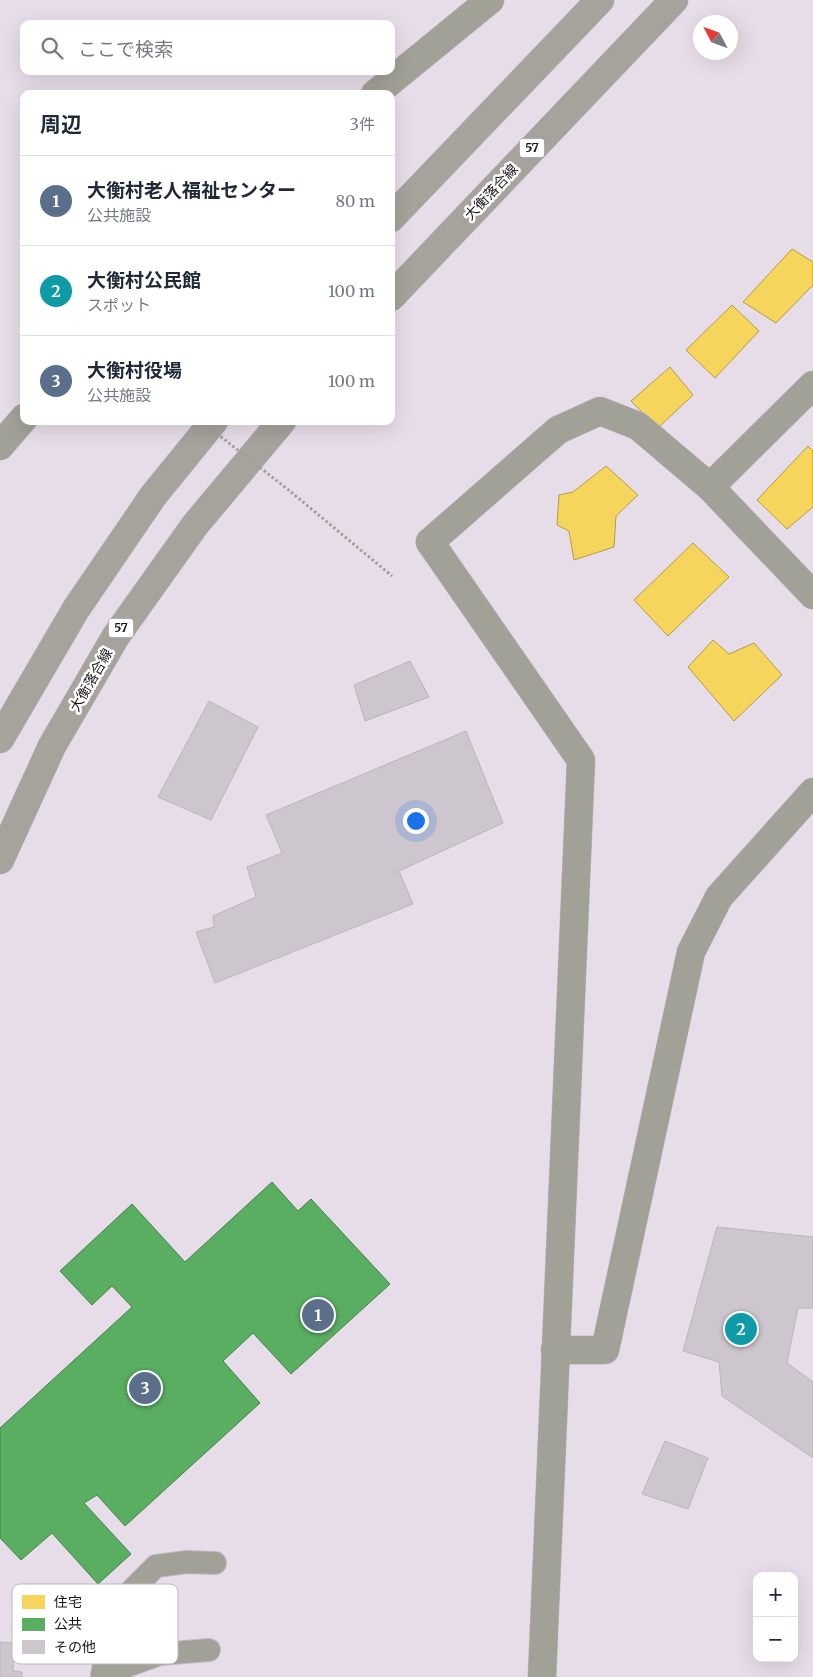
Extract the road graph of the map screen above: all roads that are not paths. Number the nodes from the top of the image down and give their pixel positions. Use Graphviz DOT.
graph roads {
  1 [pos="490,0"];
  2 [pos="600,0"];
  3 [pos="674,0"];
  4 [pos="380,90"];
  5 [pos="395,214"];
  6 [pos="395,293"];
  7 [pos="813,385"];
  8 [pos="20,423"];
  9 [pos="211,425"];
  10 [pos="279,425"];
  11 [pos="0,446"];
  12 [pos="710,487"];
  13 [pos="813,595"];
  14 [pos="0,739"];
  15 [pos="813,792"];
  16 [pos="0,860"];
  17 [pos="555,1350"];
  18 [pos="215,1563"];
  19 [pos="138,1584"];
  20 [pos="209,1650"];
  21 [pos="178,1653"];
  22 [pos="134,1664"];
  23 [pos="102,1676"];
  24 [pos="542,1677"];
  1 -- 4 [label="street"];
  2 -- 5 [label="main road"];
  3 -- 6 [label="main road, 大衡落合線 / 57"];
  7 -- 12 [label="street"];
  8 -- 11 [label="street"];
  9 -- 14 [label="main road"];
  10 -- 16 [label="main road, 大衡落合線 / 57"];
  12 -- 13 [label="street"];
  12 -- 17 [label="street"];
  15 -- 17 [label="street"];
  17 -- 24 [label="street"];
  18 -- 19 [label="lane"];
  20 -- 21 [label="lane"];
  22 -- 23 [label="lane"];
}
